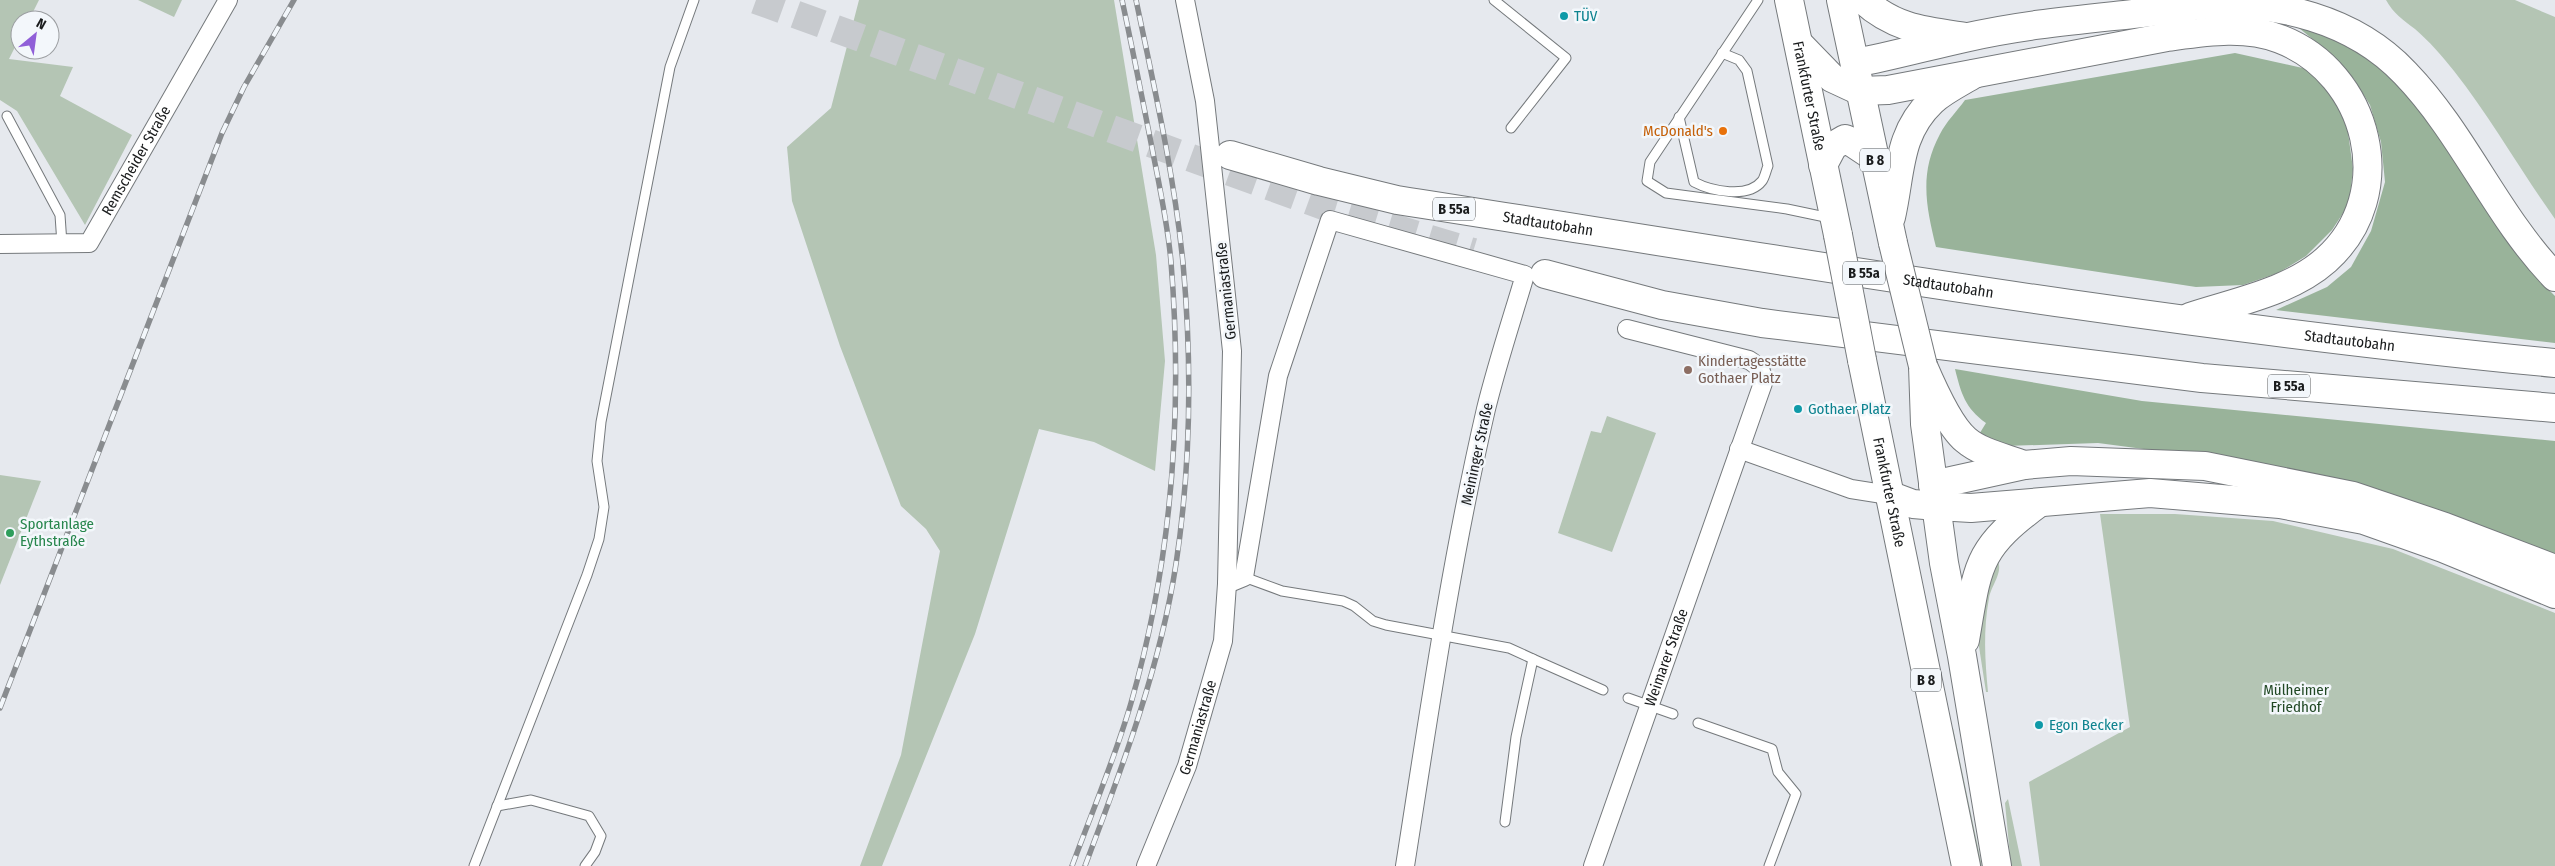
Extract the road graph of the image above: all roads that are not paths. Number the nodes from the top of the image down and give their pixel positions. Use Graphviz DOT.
graph roads {
  1 [pos="228,0"];
  2 [pos="694,0"];
  3 [pos="1185,0"];
  4 [pos="1494,0"];
  5 [pos="1758,0"];
  6 [pos="1789,0"];
  7 [pos="1841,0"];
  8 [pos="1863,0"];
  9 [pos="1966,37"];
  10 [pos="1799,44"];
  11 [pos="1722,53"];
  12 [pos="1855,63"];
  13 [pos="1974,74"];
  14 [pos="1832,78"];
  15 [pos="1860,90"];
  16 [pos="8,116"];
  17 [pos="1678,117"];
  18 [pos="1814,121"];
  19 [pos="1511,128"];
  20 [pos="1230,155"];
  21 [pos="1874,157"];
  22 [pos="1823,165"];
  23 [pos="1836,227"];
  24 [pos="1891,236"];
  25 [pos="0,244"];
  26 [pos="62,244"];
  27 [pos="1545,274"];
  28 [pos="2555,277"];
  29 [pos="2182,319"];
  30 [pos="1627,329"];
  31 [pos="2555,364"];
  32 [pos="1923,366"];
  33 [pos="2555,408"];
  34 [pos="1739,449"];
  35 [pos="2024,465"];
  36 [pos="1888,495"];
  37 [pos="1935,496"];
  38 [pos="2040,502"];
  39 [pos="2555,569"];
  40 [pos="1244,577"];
  41 [pos="1227,584"];
  42 [pos="2555,594"];
  43 [pos="1441,636"];
  44 [pos="1962,656"];
  45 [pos="1533,659"];
  46 [pos="1603,690"];
  47 [pos="1628,698"];
  48 [pos="1648,706"];
  49 [pos="1673,714"];
  50 [pos="1698,723"];
  51 [pos="497,806"];
  52 [pos="1505,822"];
  53 [pos="474,866"];
  54 [pos="585,866"];
  55 [pos="1146,866"];
  56 [pos="1405,866"];
  57 [pos="1594,866"];
  58 [pos="1769,866"];
  59 [pos="1966,866"];
  60 [pos="1997,866"];
  1 -- 26 [label="street, Remscheider Straße"];
  2 -- 51 [label="lane"];
  3 -- 41 [label="street, Germaniastraße"];
  4 -- 19 [label="lane"];
  5 -- 11 [label="lane"];
  6 -- 10 [label="main road, Frankfurter Straße / B 8"];
  7 -- 12 [label="main road, B 8"];
  8 -- 9 [label="main road"];
  9 -- 12 [label="main road"];
  9 -- 28 [label="main road"];
  10 -- 14 [label="main road"];
  10 -- 18 [label="main road, Frankfurter Straße / B 8"];
  11 -- 17 [label="lane"];
  11 -- 17 [label="lane"];
  12 -- 14 [label="main road"];
  12 -- 15 [label="main road, B 8"];
  13 -- 15 [label="main road"];
  13 -- 24 [label="main road"];
  13 -- 29 [label="main road"];
  14 -- 15 [label="main road"];
  14 -- 18 [label="main road"];
  15 -- 21 [label="main road, B 8"];
  16 -- 26 [label="lane"];
  17 -- 23 [label="lane"];
  18 -- 22 [label="main road, Frankfurter Straße / B 8"];
  20 -- 29 [label="main road, Stadtautobahn / B 55a"];
  21 -- 22 [label="main road"];
  21 -- 24 [label="main road, B 8"];
  22 -- 23 [label="main road, Frankfurter Straße / B 8"];
  23 -- 36 [label="main road, Frankfurter Straße / B 8, bridge"];
  24 -- 32 [label="main road, B 8, bridge"];
  25 -- 26 [label="street, Remscheider Straße"];
  27 -- 33 [label="main road, B 55a"];
  29 -- 31 [label="main road, Stadtautobahn / B 55a"];
  30 -- 34 [label="street"];
  32 -- 35 [label="main road"];
  32 -- 37 [label="main road, B 8"];
  34 -- 36 [label="street"];
  34 -- 48 [label="street, Weimarer Straße"];
  35 -- 37 [label="main road"];
  35 -- 39 [label="main road"];
  36 -- 37 [label="main road"];
  36 -- 59 [label="main road, Frankfurter Straße / B 8"];
  37 -- 38 [label="main road"];
  37 -- 44 [label="main road, B 8"];
  38 -- 42 [label="main road"];
  38 -- 44 [label="main road"];
  40 -- 41 [label="street"];
  40 -- 43 [label="lane"];
  40 -- 43 [label="street, Meininger Straße"];
  41 -- 55 [label="street, Germaniastraße"];
  43 -- 45 [label="lane"];
  43 -- 56 [label="street, Meininger Straße"];
  44 -- 60 [label="main road, B 8"];
  45 -- 46 [label="lane"];
  45 -- 52 [label="lane"];
  47 -- 48 [label="lane"];
  48 -- 49 [label="lane"];
  48 -- 57 [label="street, Weimarer Straße"];
  50 -- 58 [label="lane"];
  51 -- 53 [label="lane"];
  51 -- 54 [label="lane"];
}
